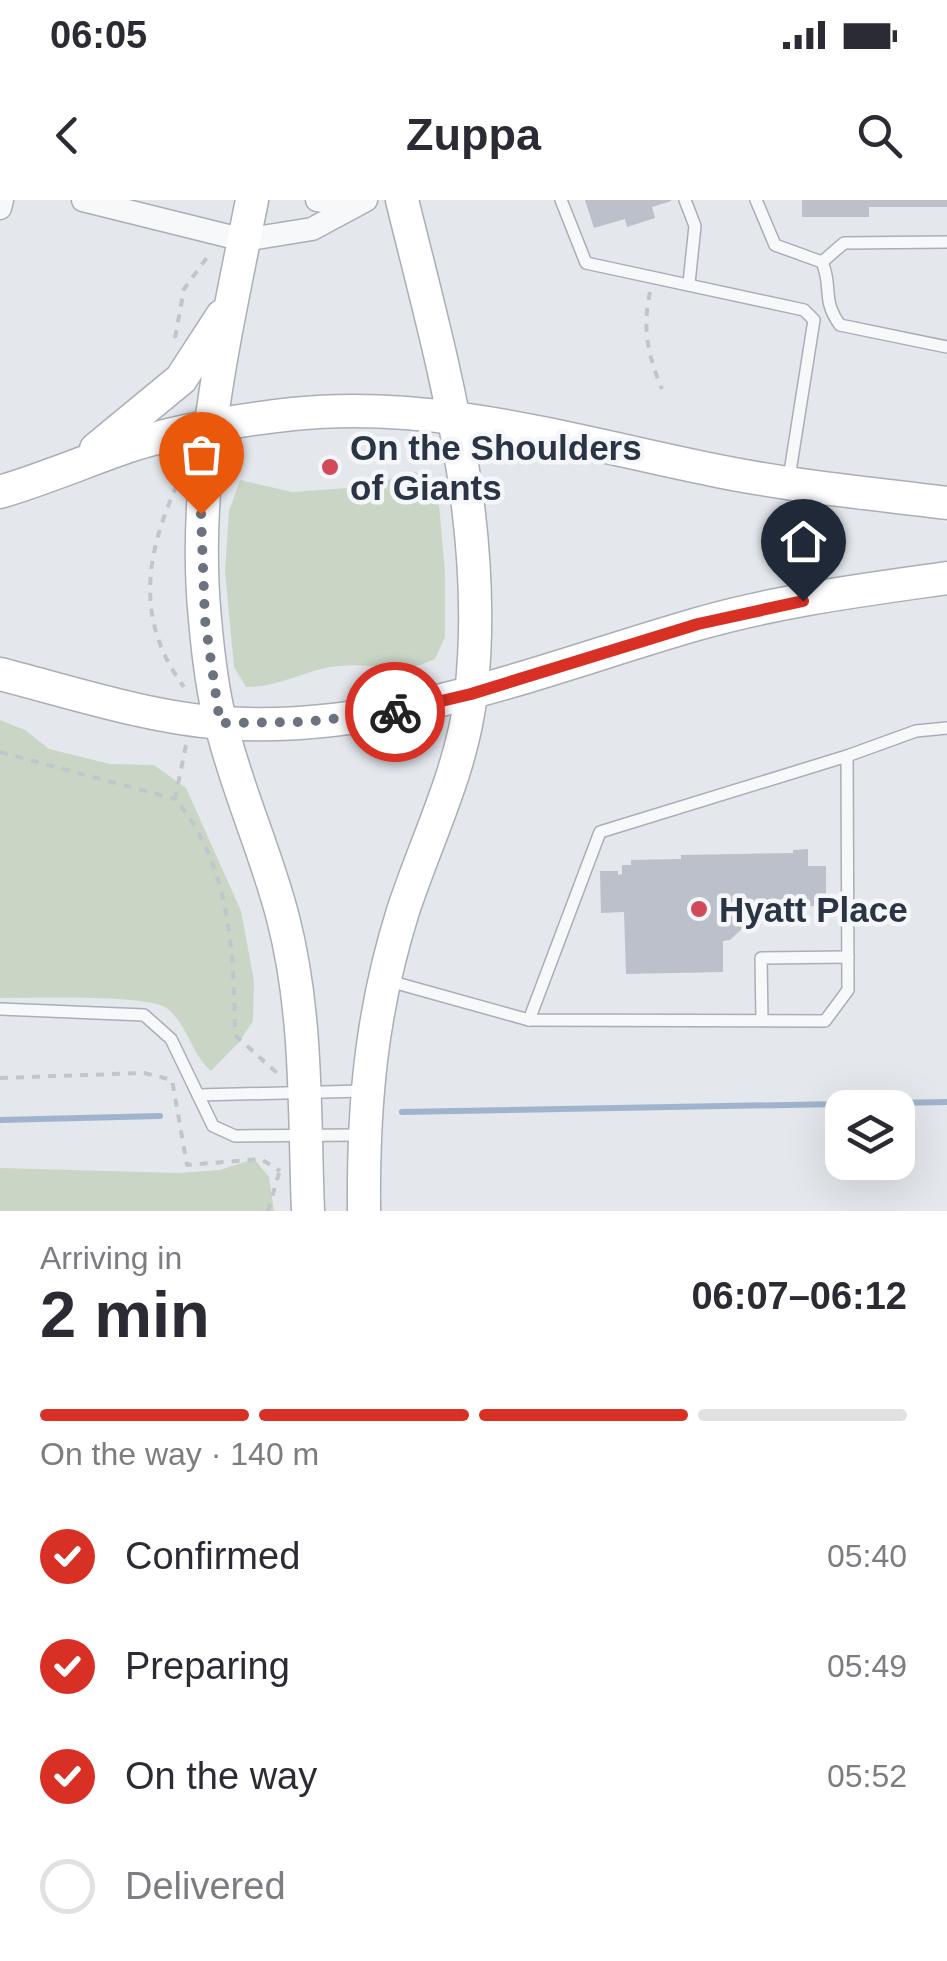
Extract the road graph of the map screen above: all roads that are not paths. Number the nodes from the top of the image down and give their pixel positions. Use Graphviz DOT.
graph roads {
  1 [pos="2,200"];
  2 [pos="82,200"];
  3 [pos="252,200"];
  4 [pos="317,200"];
  5 [pos="402,200"];
  6 [pos="561,200"];
  7 [pos="685,200"];
  8 [pos="756,200"];
  9 [pos="359,203"];
  10 [pos="0,208"];
  11 [pos="244,240"];
  12 [pos="947,242"];
  13 [pos="822,262"];
  14 [pos="688,283"];
  15 [pos="234,294"];
  16 [pos="832,314"];
  17 [pos="814,320"];
  18 [pos="947,347"];
  19 [pos="456,417"];
  20 [pos="211,425"];
  21 [pos="75,466"];
  22 [pos="788,482"];
  23 [pos="0,492"];
  24 [pos="947,502"];
  25 [pos="947,578"];
  26 [pos="0,674"];
  27 [pos="471,694"];
  28 [pos="220,723"];
  29 [pos="947,728"];
  30 [pos="847,756"];
  31 [pos="848,957"];
  32 [pos="385,980"];
  33 [pos="0,1009"];
  34 [pos="530,1020"];
  35 [pos="762,1020"];
  36 [pos="366,1091"];
  37 [pos="306,1092"];
  38 [pos="198,1095"];
  39 [pos="364,1135"];
  40 [pos="308,1136"];
  41 [pos="308,1211"];
  42 [pos="364,1211"];
  1 -- 10 [label="street"];
  2 -- 11 [label="street"];
  3 -- 11 [label="main road"];
  4 -- 9 [label="street"];
  5 -- 19 [label="main road"];
  6 -- 14 [label="lane"];
  7 -- 14 [label="lane"];
  8 -- 13 [label="lane"];
  9 -- 11 [label="street"];
  11 -- 15 [label="main road"];
  12 -- 13 [label="lane"];
  13 -- 16 [label="lane"];
  14 -- 17 [label="lane"];
  15 -- 20 [label="main road"];
  15 -- 21 [label="main road"];
  16 -- 17 [label="lane"];
  16 -- 18 [label="lane"];
  17 -- 22 [label="lane"];
  19 -- 20 [label="main road"];
  19 -- 22 [label="main road"];
  19 -- 27 [label="main road"];
  20 -- 21 [label="main road"];
  20 -- 28 [label="main road"];
  21 -- 23 [label="main road"];
  22 -- 24 [label="main road"];
  25 -- 27 [label="main road"];
  26 -- 28 [label="main road"];
  27 -- 28 [label="main road"];
  27 -- 32 [label="main road"];
  28 -- 37 [label="main road"];
  29 -- 30 [label="lane"];
  30 -- 31 [label="lane"];
  30 -- 34 [label="lane"];
  31 -- 35 [label="lane"];
  31 -- 35 [label="lane"];
  32 -- 34 [label="lane"];
  32 -- 36 [label="main road"];
  33 -- 38 [label="lane"];
  34 -- 35 [label="lane"];
  36 -- 37 [label="lane"];
  36 -- 39 [label="main road"];
  37 -- 38 [label="lane"];
  37 -- 40 [label="main road"];
  38 -- 40 [label="lane"];
  39 -- 40 [label="lane"];
  39 -- 42 [label="main road"];
  40 -- 41 [label="main road"];
}
